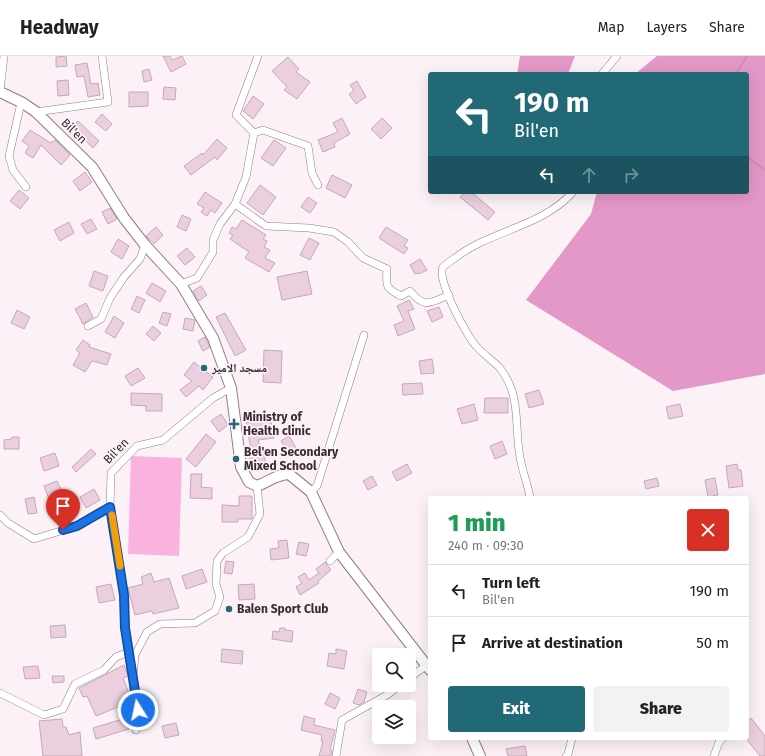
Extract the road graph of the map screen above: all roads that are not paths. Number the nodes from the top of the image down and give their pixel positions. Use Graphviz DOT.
graph roads {
  1 [pos="4,56"];
  2 [pos="102,56"];
  3 [pos="258,56"];
  4 [pos="617,56"];
  5 [pos="604,72"];
  6 [pos="0,91"];
  7 [pos="23,103"];
  8 [pos="36,112"];
  9 [pos="254,133"];
  10 [pos="318,185"];
  11 [pos="26,187"];
  12 [pos="571,194"];
  13 [pos="235,204"];
  14 [pos="145,245"];
  15 [pos="180,284"];
  16 [pos="449,295"];
  17 [pos="88,326"];
  18 [pos="364,335"];
  19 [pos="231,388"];
  20 [pos="257,486"];
  21 [pos="311,492"];
  22 [pos="530,496"];
  23 [pos="110,507"];
  24 [pos="0,515"];
  25 [pos="340,552"];
  26 [pos="330,561"];
  27 [pos="129,652"];
  28 [pos="428,667"];
  29 [pos="416,674"];
  30 [pos="133,676"];
  31 [pos="391,692"];
  32 [pos="0,693"];
  33 [pos="136,730"];
  34 [pos="473,740"];
  35 [pos="572,740"];
  36 [pos="721,740"];
  37 [pos="336,756"];
  38 [pos="480,756"];
  39 [pos="566,756"];
  40 [pos="714,756"];
  1 -- 6 [label="street"];
  2 -- 8 [label="street"];
  3 -- 9 [label="street"];
  4 -- 5 [label="street"];
  6 -- 7 [label="street, Bil'en"];
  7 -- 8 [label="street, Bil'en"];
  7 -- 11 [label="street"];
  8 -- 14 [label="street, Bil'en"];
  9 -- 10 [label="street"];
  9 -- 13 [label="street"];
  12 -- 16 [label="street"];
  13 -- 15 [label="street"];
  13 -- 16 [label="street"];
  14 -- 15 [label="street, Bil'en"];
  14 -- 17 [label="street"];
  15 -- 19 [label="street, Bil'en"];
  16 -- 22 [label="street"];
  18 -- 21 [label="street"];
  19 -- 20 [label="street, Bil'en"];
  19 -- 23 [label="street, Bil'en"];
  20 -- 21 [label="street"];
  20 -- 30 [label="street"];
  21 -- 25 [label="street"];
  23 -- 24 [label="street"];
  23 -- 27 [label="street, Bil'en"];
  25 -- 26 [label="street"];
  25 -- 28 [label="street"];
  27 -- 30 [label="street, Bil'en"];
  27 -- 32 [label="street"];
  28 -- 29 [label="street"];
  30 -- 33 [label="street"];
  31 -- 37 [label="street"];
  34 -- 38 [label="street"];
  35 -- 39 [label="street"];
  36 -- 40 [label="street"];
}
